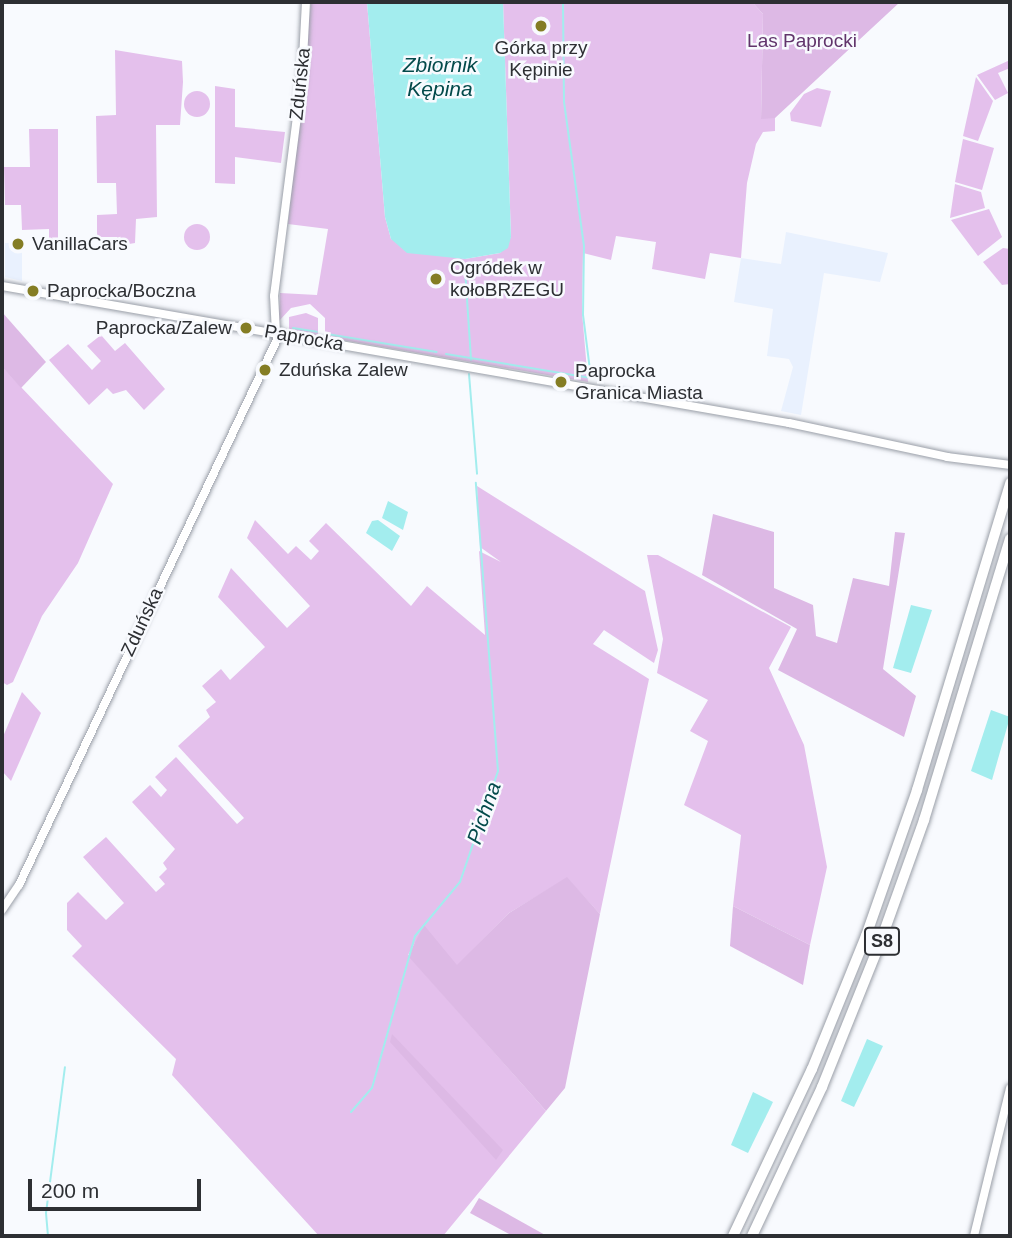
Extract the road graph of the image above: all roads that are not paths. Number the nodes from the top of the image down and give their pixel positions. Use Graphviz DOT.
graph roads {
  1 [pos="306,2"];
  2 [pos="2,286"];
  3 [pos="278,333"];
  4 [pos="1010,465"];
  5 [pos="1010,483"];
  6 [pos="1010,539"];
  7 [pos="2,910"];
  8 [pos="1010,1088"];
  9 [pos="733,1236"];
  10 [pos="752,1236"];
  11 [pos="974,1236"];
  1 -- 3 [label="street, Zduńska"];
  2 -- 3 [label="street, Paprocka"];
  3 -- 4 [label="street, Paprocka"];
  3 -- 7 [label="street, Zduńska"];
  5 -- 9 [label="highway, S8"];
  6 -- 10 [label="highway, S8"];
  8 -- 11 [label="street"];
}
